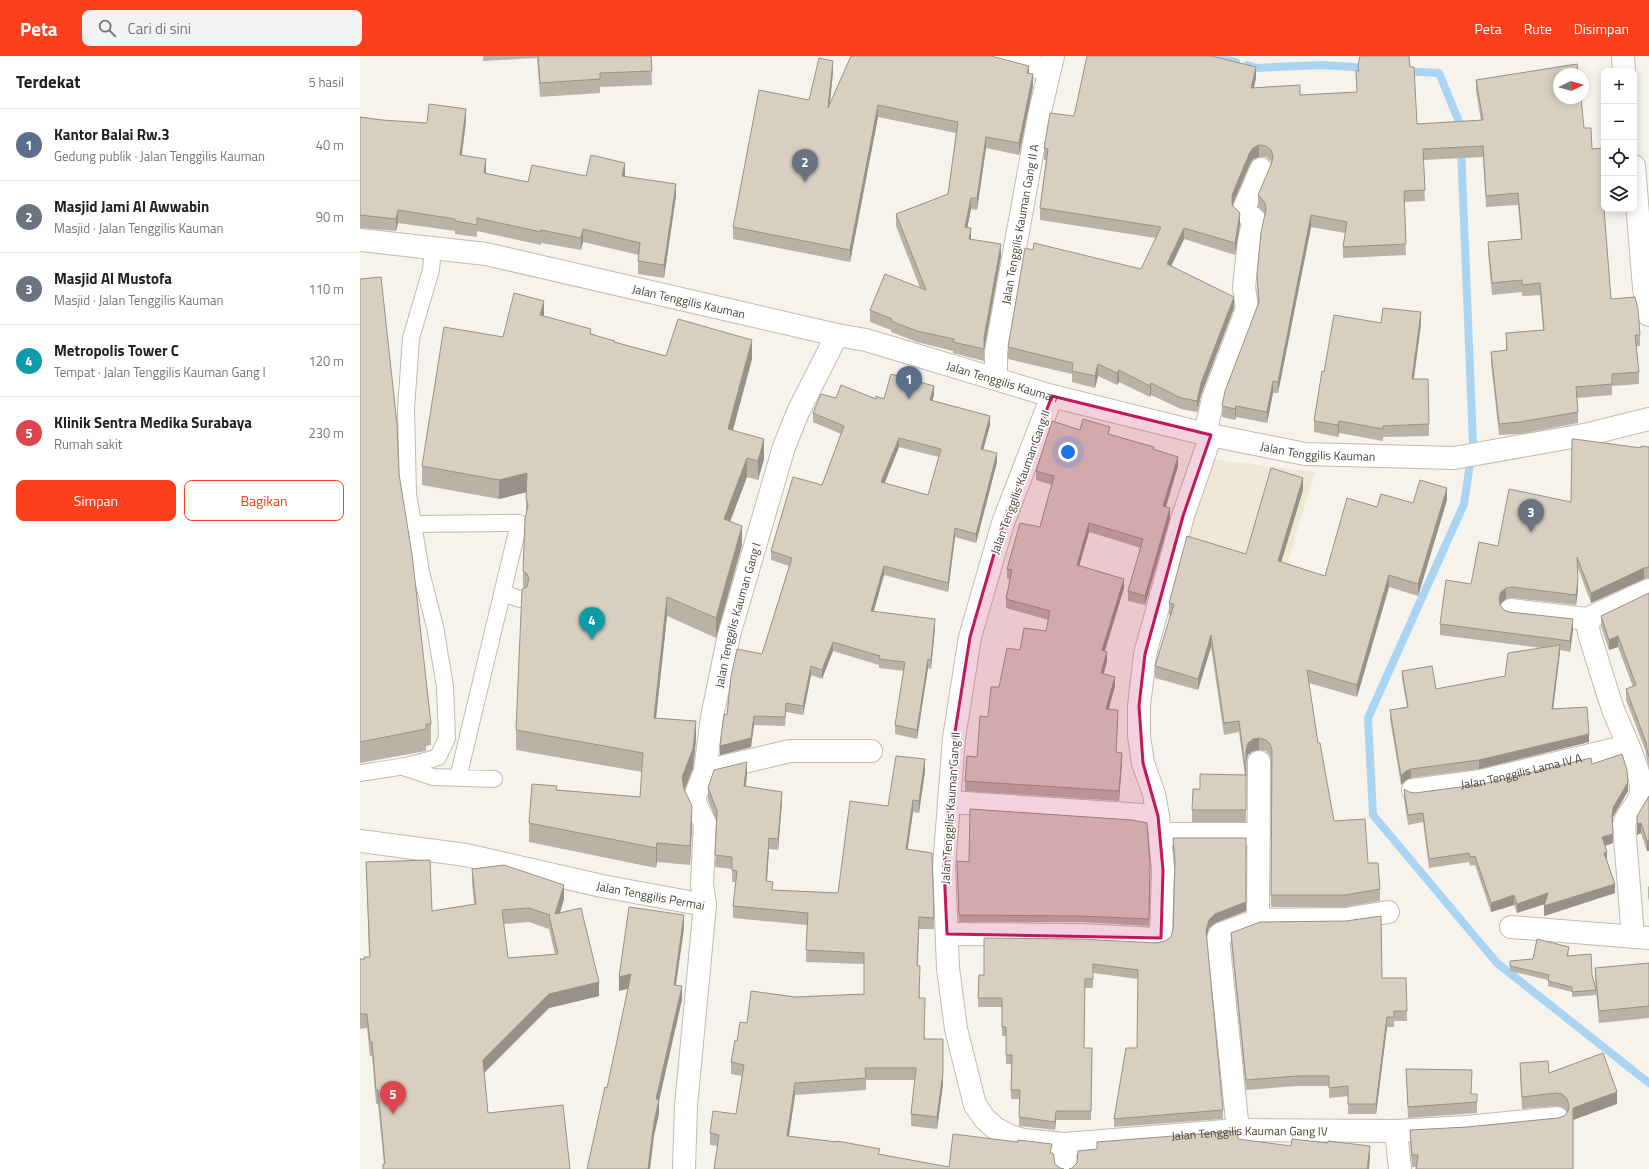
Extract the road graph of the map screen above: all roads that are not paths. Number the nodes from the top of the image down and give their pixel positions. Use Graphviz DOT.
graph roads {
  1 [pos="995,56"];
  2 [pos="1623,56"];
  3 [pos="1051,63"];
  4 [pos="1624,68"];
  5 [pos="1261,169"];
  6 [pos="1635,176"];
  7 [pos="360,240"];
  8 [pos="433,248"];
  9 [pos="1649,315"];
  10 [pos="837,335"];
  11 [pos="996,379"];
  12 [pos="1052,396"];
  13 [pos="1649,419"];
  14 [pos="1208,435"];
  15 [pos="413,524"];
  16 [pos="1649,590"];
  17 [pos="502,593"];
  18 [pos="520,599"];
  19 [pos="1511,610"];
  20 [pos="1587,620"];
  21 [pos="1628,746"];
  22 [pos="871,751"];
  23 [pos="1259,762"];
  24 [pos="403,767"];
  25 [pos="705,771"];
  26 [pos="360,773"];
  27 [pos="458,778"];
  28 [pos="494,779"];
  29 [pos="1413,790"];
  30 [pos="949,802"];
  31 [pos="1159,825"];
  32 [pos="1259,834"];
  33 [pos="360,841"];
  34 [pos="705,905"];
  35 [pos="1388,912"];
  36 [pos="1258,920"];
  37 [pos="1511,927"];
  38 [pos="947,934"];
  39 [pos="1641,937"];
  40 [pos="1557,1118"];
  41 [pos="1238,1130"];
  42 [pos="1396,1131"];
  43 [pos="1065,1144"];
  44 [pos="684,1169"];
  45 [pos="1066,1169"];
  46 [pos="1400,1169"];
  1 -- 3 [label="street, Jalan Tenggilis Kauman Gang II A"];
  2 -- 4 [label="street"];
  3 -- 11 [label="street, Jalan Tenggilis Kauman Gang II A"];
  5 -- 14 [label="street"];
  6 -- 9 [label="street"];
  7 -- 8 [label="street, Jalan Tenggilis Kauman"];
  8 -- 10 [label="street, Jalan Tenggilis Kauman"];
  8 -- 15 [label="lane"];
  10 -- 11 [label="street, Jalan Tenggilis Kauman"];
  10 -- 25 [label="street, Jalan Tenggilis Kauman Gang I"];
  11 -- 12 [label="street, Jalan Tenggilis Kauman"];
  12 -- 14 [label="street, Jalan Tenggilis Kauman"];
  12 -- 30 [label="street, Jalan Tenggilis Kauman Gang II"];
  13 -- 14 [label="street, Jalan Tenggilis Kauman"];
  14 -- 31 [label="street"];
  15 -- 17 [label="lane"];
  15 -- 24 [label="lane"];
  16 -- 20 [label="street"];
  17 -- 18 [label="lane"];
  17 -- 27 [label="lane"];
  19 -- 20 [label="street"];
  20 -- 21 [label="street"];
  21 -- 29 [label="street, Jalan Tenggilis Lama IV A"];
  21 -- 39 [label="street"];
  22 -- 25 [label="street"];
  23 -- 32 [label="street"];
  24 -- 26 [label="lane"];
  24 -- 27 [label="lane"];
  25 -- 34 [label="street, Jalan Tenggilis Kauman Gang I"];
  27 -- 28 [label="lane"];
  30 -- 31 [label="street"];
  30 -- 38 [label="street, Jalan Tenggilis Kauman Gang II"];
  31 -- 32 [label="street"];
  31 -- 38 [label="street"];
  32 -- 36 [label="street"];
  33 -- 34 [label="street, Jalan Tenggilis Permai"];
  34 -- 44 [label="street, Jalan Tenggilis Permai"];
  35 -- 36 [label="street"];
  36 -- 41 [label="street"];
  37 -- 39 [label="street"];
  38 -- 43 [label="street, Jalan Tenggilis Kauman Gang II"];
  40 -- 42 [label="street, Jalan Tenggilis Kauman Gang IV"];
  41 -- 42 [label="street, Jalan Tenggilis Kauman Gang IV"];
  41 -- 43 [label="street, Jalan Tenggilis Kauman Gang IV"];
  42 -- 46 [label="street"];
  43 -- 45 [label="street"];
}
